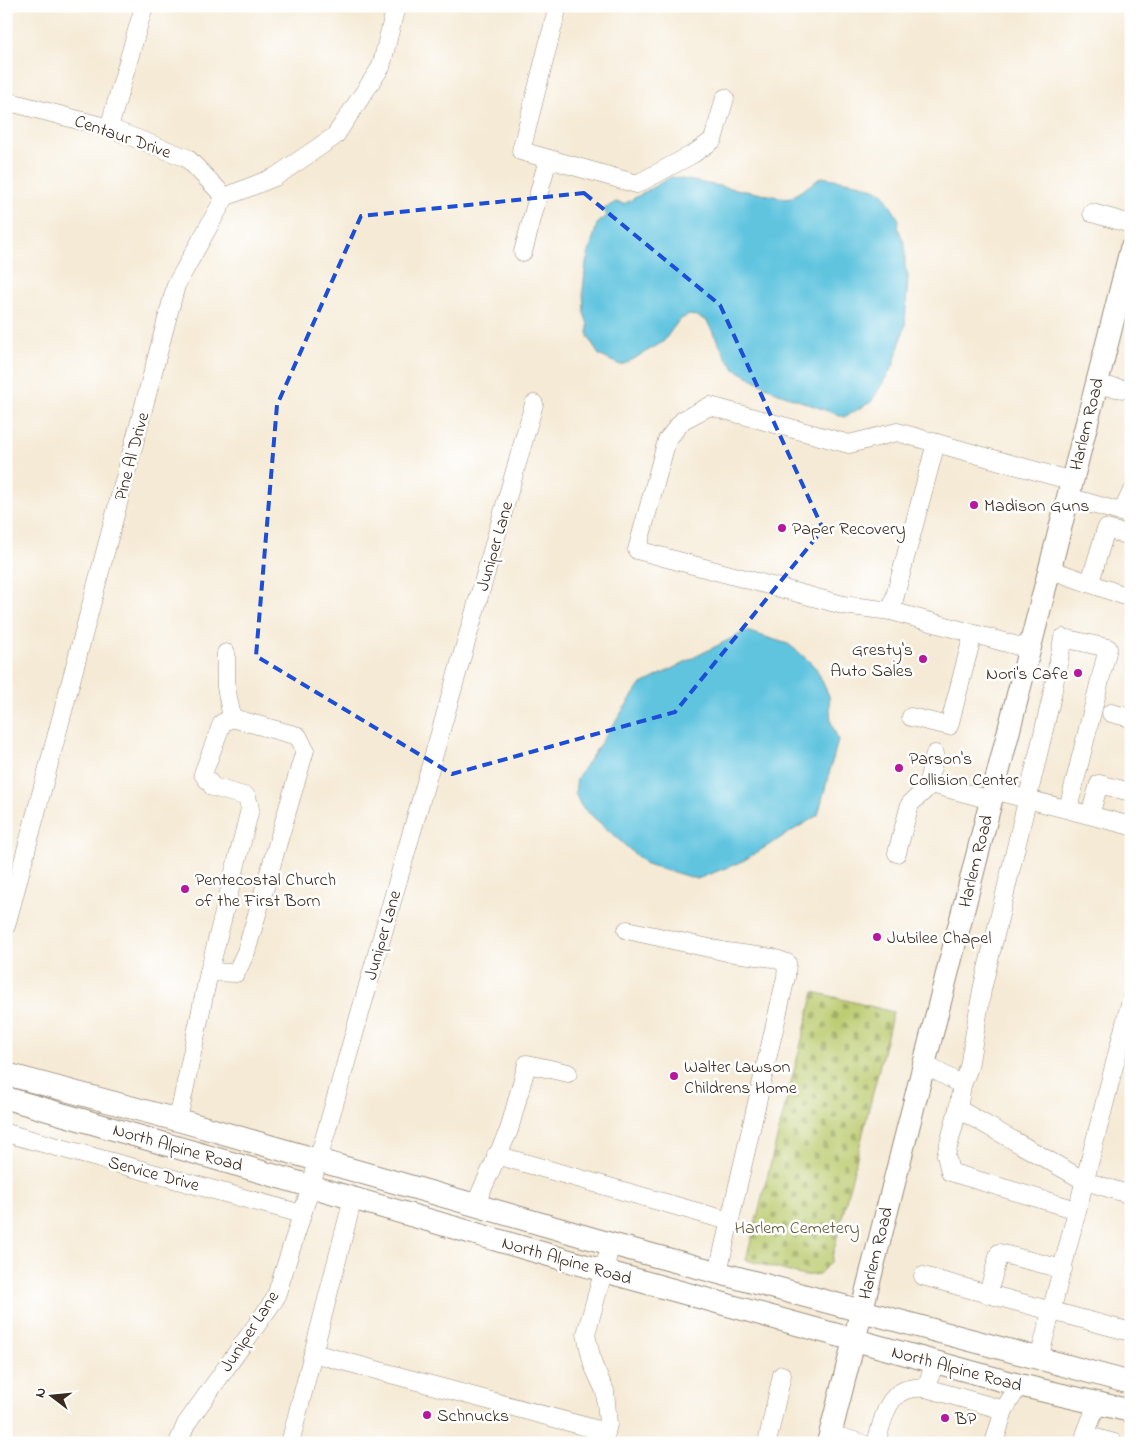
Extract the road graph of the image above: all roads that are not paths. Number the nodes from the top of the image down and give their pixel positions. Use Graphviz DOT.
graph roads {
  1 [pos="144,6"];
  2 [pos="396,6"];
  3 [pos="558,6"];
  4 [pos="725,98"];
  5 [pos="6,100"];
  6 [pos="109,128"];
  7 [pos="548,159"];
  8 [pos="225,197"];
  9 [pos="1092,213"];
  10 [pos="1131,224"];
  11 [pos="1131,249"];
  12 [pos="523,252"];
  13 [pos="1096,385"];
  14 [pos="1131,390"];
  15 [pos="534,404"];
  16 [pos="936,442"];
  17 [pos="1070,488"];
  18 [pos="1131,493"];
  19 [pos="1127,513"];
  20 [pos="1131,536"];
  21 [pos="1049,569"];
  22 [pos="1090,582"];
  23 [pos="1131,598"];
  24 [pos="891,611"];
  25 [pos="973,634"];
  26 [pos="1029,649"];
  27 [pos="226,652"];
  28 [pos="1111,713"];
  29 [pos="910,717"];
  30 [pos="232,718"];
  31 [pos="1131,718"];
  32 [pos="935,754"];
  33 [pos="928,784"];
  34 [pos="1131,792"];
  35 [pos="992,795"];
  36 [pos="1028,799"];
  37 [pos="1068,809"];
  38 [pos="1090,816"];
  39 [pos="1131,826"];
  40 [pos="898,852"];
  41 [pos="6,926"];
  42 [pos="627,930"];
  43 [pos="209,972"];
  44 [pos="1131,1000"];
  45 [pos="924,1064"];
  46 [pos="568,1073"];
  47 [pos="6,1074"];
  48 [pos="962,1085"];
  49 [pos="6,1098"];
  50 [pos="958,1109"];
  51 [pos="178,1120"];
  52 [pos="6,1133"];
  53 [pos="496,1155"];
  54 [pos="317,1161"];
  55 [pos="1085,1181"];
  56 [pos="311,1186"];
  57 [pos="1131,1195"];
  58 [pos="353,1198"];
  59 [pos="475,1205"];
  60 [pos="1078,1210"];
  61 [pos="302,1214"];
  62 [pos="729,1221"];
  63 [pos="611,1244"];
  64 [pos="1063,1269"];
  65 [pos="604,1271"];
  66 [pos="718,1272"];
  67 [pos="923,1276"];
  68 [pos="988,1294"];
  69 [pos="861,1310"];
  70 [pos="1052,1310"];
  71 [pos="1131,1332"];
  72 [pos="853,1340"];
  73 [pos="313,1353"];
  74 [pos="1039,1359"];
  75 [pos="934,1362"];
  76 [pos="782,1375"];
  77 [pos="1131,1383"];
  78 [pos="1019,1385"];
  79 [pos="926,1388"];
  80 [pos="1097,1404"];
  81 [pos="1004,1410"];
  82 [pos="1131,1412"];
  83 [pos="605,1437"];
  84 [pos="829,1438"];
  85 [pos="178,1443"];
  86 [pos="290,1443"];
  87 [pos="766,1443"];
  88 [pos="861,1443"];
  89 [pos="876,1443"];
  90 [pos="994,1443"];
  91 [pos="1114,1443"];
  1 -- 6 [label="street"];
  2 -- 8 [label="street"];
  3 -- 7 [label="street"];
  4 -- 7 [label="street"];
  5 -- 6 [label="street, Centaur Drive"];
  6 -- 8 [label="street, Centaur Drive"];
  7 -- 12 [label="street"];
  8 -- 41 [label="street, Pine Al Drive"];
  9 -- 10 [label="street"];
  11 -- 13 [label="main road, Harlem Road"];
  13 -- 14 [label="street"];
  13 -- 17 [label="main road, Harlem Road"];
  15 -- 54 [label="street, Juniper Lane"];
  16 -- 17 [label="street"];
  16 -- 24 [label="street"];
  16 -- 24 [label="street"];
  17 -- 19 [label="street"];
  17 -- 21 [label="main road, Harlem Road"];
  18 -- 19 [label="street"];
  20 -- 22 [label="street"];
  21 -- 22 [label="street"];
  21 -- 26 [label="main road, Harlem Road"];
  22 -- 23 [label="street"];
  24 -- 25 [label="street"];
  25 -- 26 [label="street"];
  25 -- 29 [label="street"];
  26 -- 35 [label="main road, Harlem Road"];
  27 -- 30 [label="street"];
  28 -- 31 [label="street"];
  30 -- 43 [label="street"];
  30 -- 43 [label="street"];
  32 -- 33 [label="street"];
  33 -- 35 [label="street"];
  33 -- 40 [label="street"];
  34 -- 38 [label="street"];
  35 -- 36 [label="street"];
  35 -- 45 [label="main road, Harlem Road"];
  36 -- 37 [label="street"];
  36 -- 37 [label="street"];
  36 -- 48 [label="street"];
  37 -- 38 [label="street"];
  38 -- 39 [label="street"];
  42 -- 62 [label="street"];
  43 -- 51 [label="street"];
  44 -- 55 [label="street"];
  45 -- 48 [label="street"];
  45 -- 69 [label="main road, Harlem Road"];
  46 -- 53 [label="street"];
  47 -- 51 [label="main road, North Alpine Road"];
  48 -- 50 [label="street"];
  49 -- 56 [label="main road, North Alpine Road"];
  50 -- 55 [label="street"];
  50 -- 60 [label="street"];
  51 -- 54 [label="main road, North Alpine Road"];
  52 -- 61 [label="street, Service Drive"];
  53 -- 59 [label="street"];
  53 -- 62 [label="street"];
  54 -- 56 [label="street, Juniper Lane"];
  54 -- 59 [label="main road, North Alpine Road"];
  55 -- 57 [label="street"];
  55 -- 60 [label="street"];
  56 -- 58 [label="main road, North Alpine Road"];
  56 -- 61 [label="street, Juniper Lane"];
  58 -- 65 [label="main road, North Alpine Road"];
  58 -- 73 [label="street"];
  59 -- 63 [label="main road, North Alpine Road"];
  60 -- 64 [label="street"];
  61 -- 85 [label="street, Juniper Lane"];
  62 -- 66 [label="street"];
  63 -- 65 [label="street"];
  63 -- 66 [label="main road, North Alpine Road"];
  64 -- 68 [label="street"];
  64 -- 70 [label="street"];
  65 -- 72 [label="main road, North Alpine Road"];
  65 -- 83 [label="street"];
  66 -- 69 [label="main road, North Alpine Road"];
  67 -- 68 [label="street"];
  68 -- 70 [label="street"];
  69 -- 72 [label="main road, Harlem Road"];
  69 -- 74 [label="main road, North Alpine Road"];
  70 -- 71 [label="street"];
  70 -- 74 [label="street"];
  72 -- 75 [label="main road, North Alpine Road"];
  72 -- 84 [label="main road, Harlem Road"];
  73 -- 83 [label="street"];
  73 -- 86 [label="street"];
  74 -- 77 [label="main road, North Alpine Road"];
  75 -- 78 [label="main road, North Alpine Road"];
  75 -- 79 [label="street"];
  76 -- 87 [label="street"];
  78 -- 80 [label="main road, North Alpine Road"];
  78 -- 81 [label="street"];
  79 -- 81 [label="street"];
  79 -- 89 [label="street"];
  80 -- 82 [label="main road, North Alpine Road"];
  80 -- 91 [label="street"];
  81 -- 90 [label="street"];
  84 -- 88 [label="street"];
}
